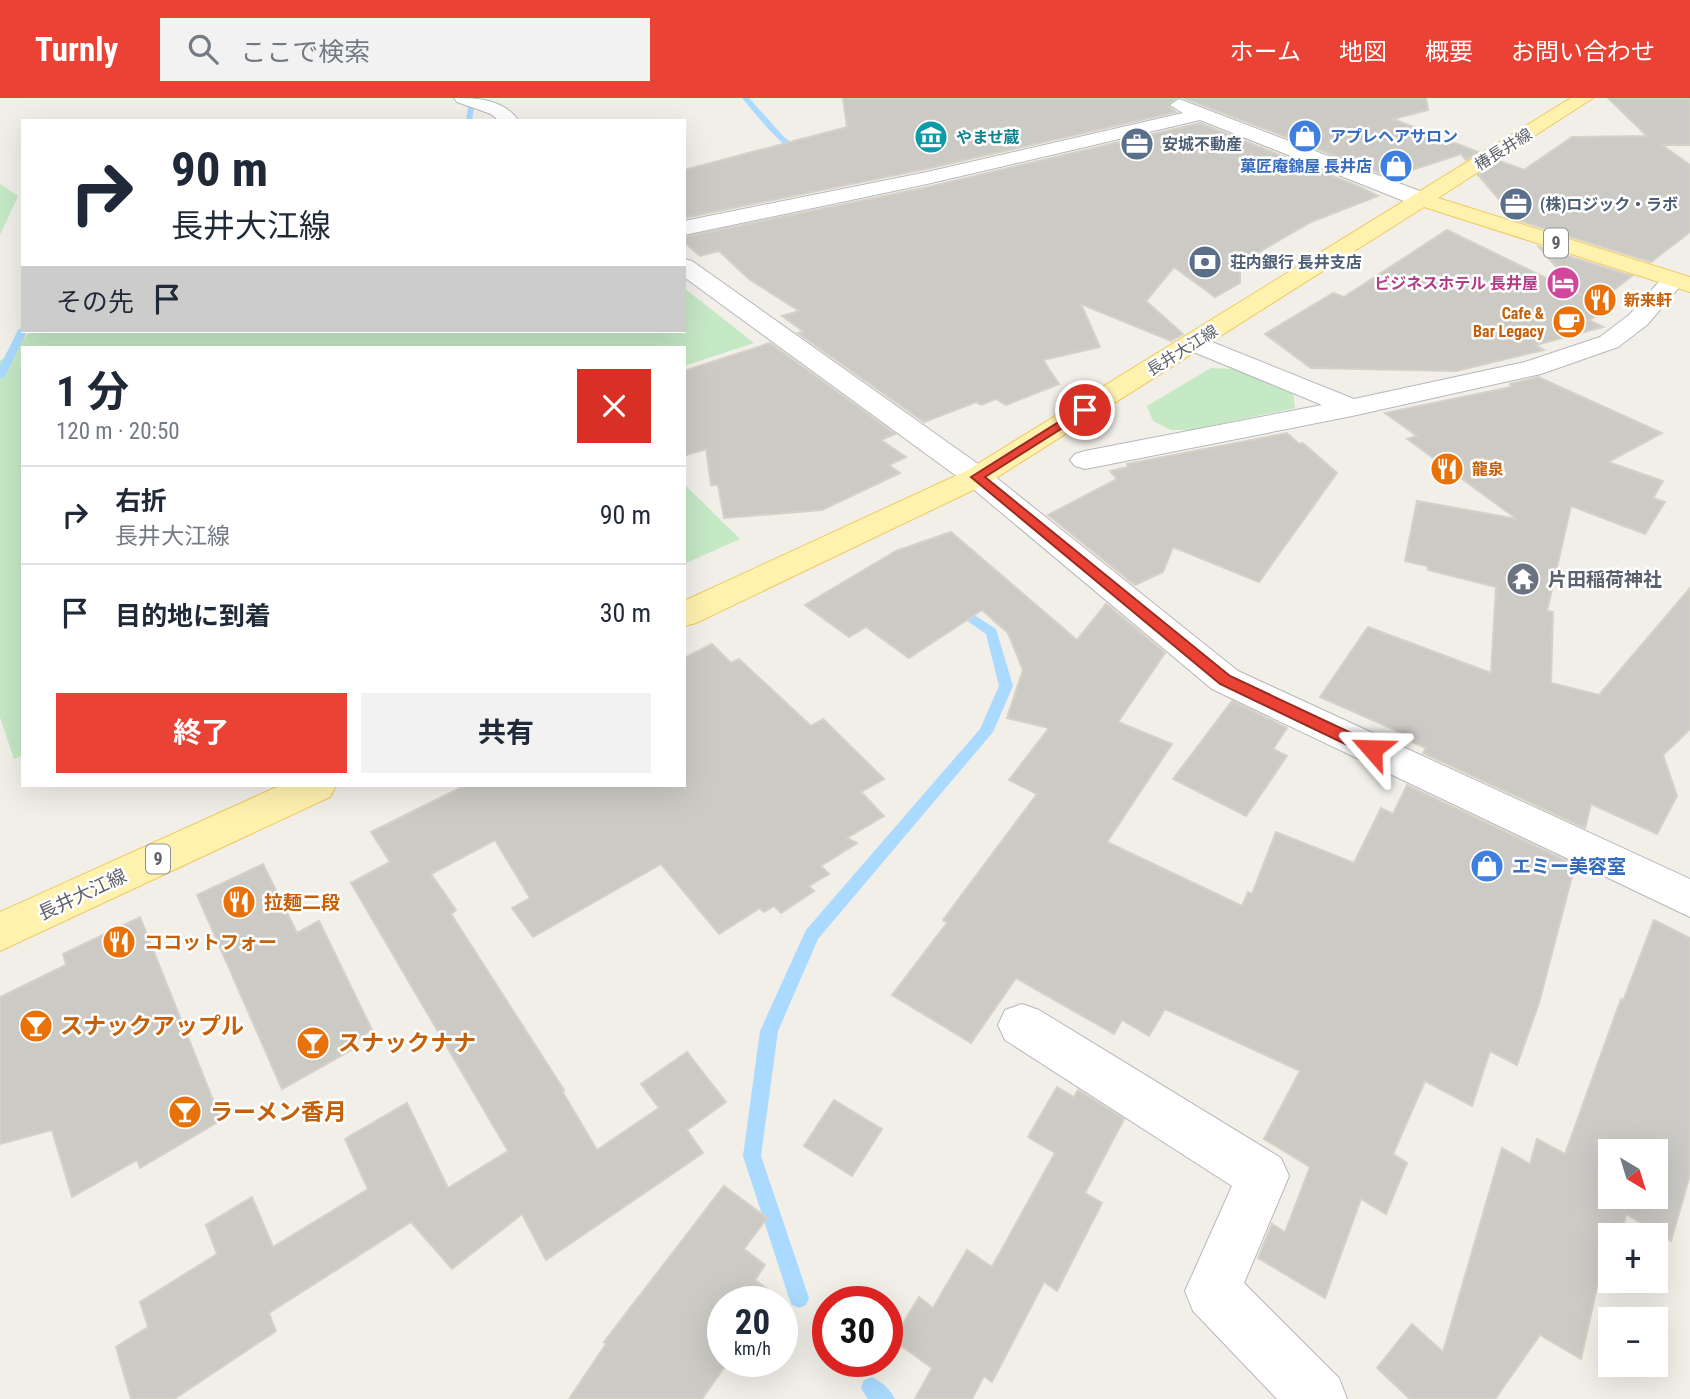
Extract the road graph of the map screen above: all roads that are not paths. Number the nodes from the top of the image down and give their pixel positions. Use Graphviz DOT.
graph roads {
  1 [pos="463,98"];
  2 [pos="1161,98"];
  3 [pos="1584,98"];
  4 [pos="1202,114"];
  5 [pos="508,119"];
  6 [pos="1422,200"];
  7 [pos="686,228"];
  8 [pos="686,267"];
  9 [pos="1681,283"];
  10 [pos="1193,343"];
  11 [pos="1352,408"];
  12 [pos="1085,460"];
  13 [pos="977,477"];
  14 [pos="686,614"];
  15 [pos="314,787"];
  16 [pos="1690,899"];
  17 [pos="0,932"];
  18 [pos="1022,1026"];
  19 [pos="1318,1399"];
  1 -- 5 [label="street"];
  2 -- 4 [label="street"];
  3 -- 6 [label="main road, 椿長井線"];
  4 -- 6 [label="street"];
  4 -- 7 [label="street"];
  6 -- 9 [label="main road, 9"];
  6 -- 10 [label="main road, 長井大江線"];
  8 -- 13 [label="street"];
  9 -- 11 [label="street"];
  10 -- 11 [label="street"];
  10 -- 13 [label="main road, 長井大江線"];
  11 -- 12 [label="street"];
  13 -- 14 [label="main road, 長井大江線"];
  13 -- 16 [label="street"];
  15 -- 17 [label="main road, 長井大江線 / 9"];
  18 -- 19 [label="street"];
}
